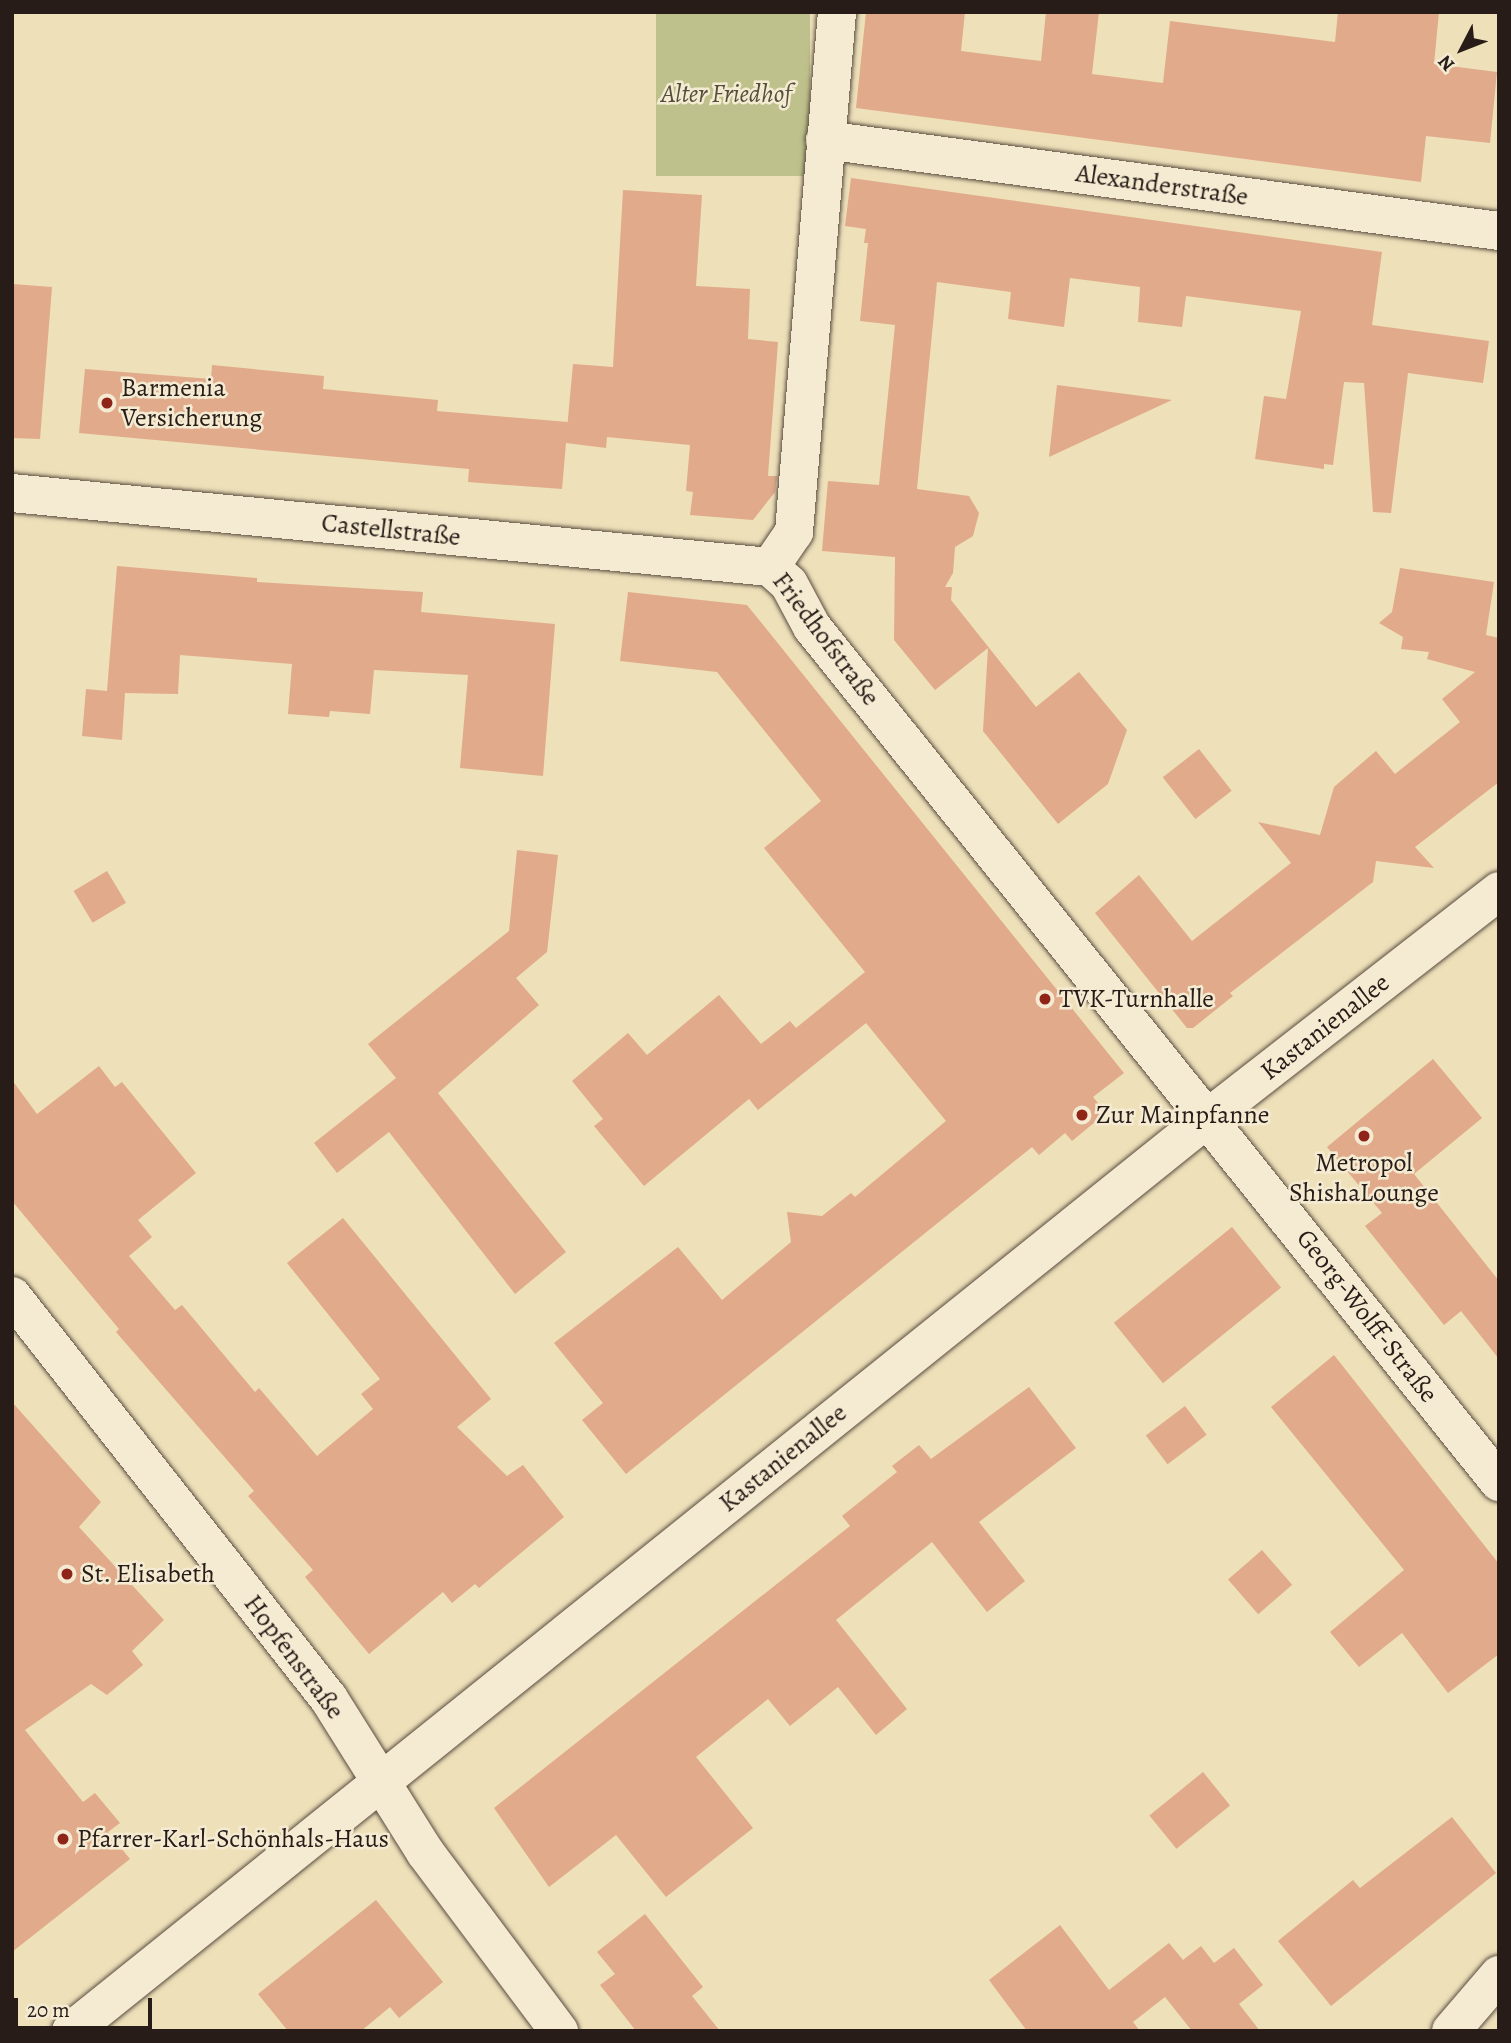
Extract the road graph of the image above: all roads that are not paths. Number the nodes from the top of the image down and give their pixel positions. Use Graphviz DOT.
graph roads {
  1 [pos="837,12"];
  2 [pos="825,140"];
  3 [pos="1499,231"];
  4 [pos="12,493"];
  5 [pos="771,567"];
  6 [pos="1499,891"];
  7 [pos="1209,1117"];
  8 [pos="12,1296"];
  9 [pos="1499,1482"];
  10 [pos="382,1781"];
  11 [pos="1499,1975"];
  12 [pos="71,2031"];
  13 [pos="559,2031"];
  14 [pos="1451,2031"];
  1 -- 2 [label="street, Friedhofstraße"];
  2 -- 3 [label="street, Alexanderstraße"];
  2 -- 5 [label="street, Friedhofstraße"];
  4 -- 5 [label="street, Castellstraße"];
  5 -- 7 [label="street, Friedhofstraße"];
  6 -- 7 [label="street, Kastanienallee"];
  7 -- 9 [label="street, Georg-Wolff-Straße"];
  7 -- 10 [label="street, Kastanienallee"];
  8 -- 10 [label="street, Hopfenstraße"];
  10 -- 12 [label="street, Kastanienallee"];
  10 -- 13 [label="street, Hopfenstraße"];
  11 -- 14 [label="street"];
}
